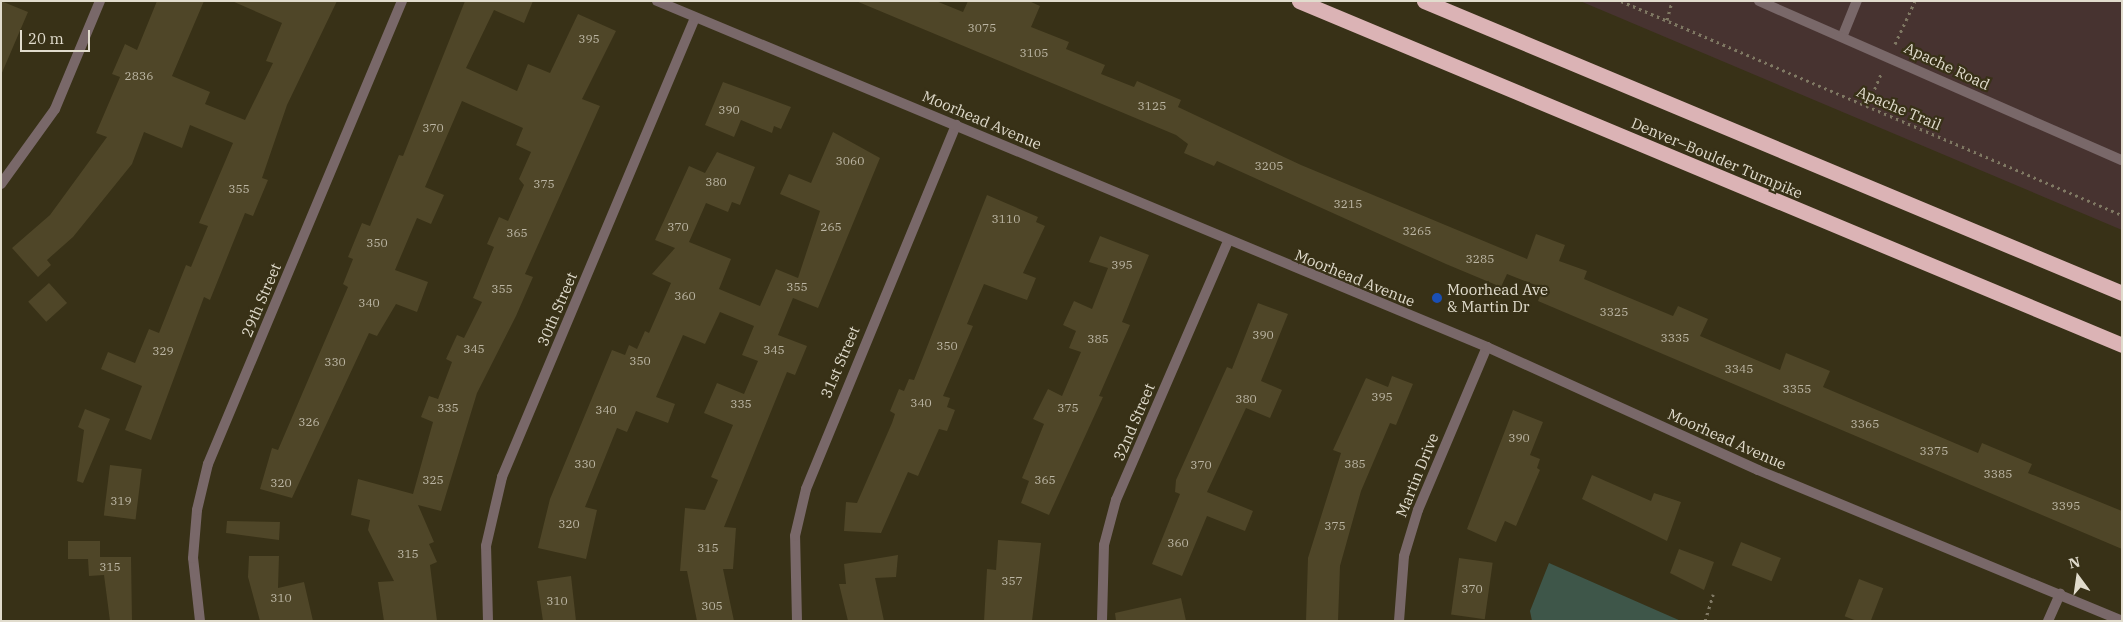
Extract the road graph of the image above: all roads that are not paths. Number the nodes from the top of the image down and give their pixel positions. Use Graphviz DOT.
graph roads {
  1 [pos="100,1"];
  2 [pos="402,1"];
  3 [pos="657,1"];
  4 [pos="1299,1"];
  5 [pos="1424,1"];
  6 [pos="1440,1"];
  7 [pos="1759,1"];
  8 [pos="1858,1"];
  9 [pos="695,18"];
  10 [pos="1844,35"];
  11 [pos="1547,54"];
  12 [pos="956,125"];
  13 [pos="2122,160"];
  14 [pos="1,184"];
  15 [pos="1227,242"];
  16 [pos="2122,293"];
  17 [pos="2122,345"];
  18 [pos="1487,347"];
  19 [pos="2060,594"];
  20 [pos="200,621"];
  21 [pos="488,621"];
  22 [pos="797,621"];
  23 [pos="1102,621"];
  24 [pos="1399,621"];
  25 [pos="2048,621"];
  26 [pos="2122,621"];
  1 -- 14 [label="street"];
  2 -- 20 [label="street, 29th Street"];
  3 -- 9 [label="street, Moorhead Avenue"];
  4 -- 17 [label="highway, Denver–Boulder Turnpike"];
  5 -- 11 [label="highway, Denver–Boulder Turnpike"];
  6 -- 11 [label="highway"];
  7 -- 10 [label="street, Apache Road"];
  8 -- 10 [label="street"];
  9 -- 12 [label="street, Moorhead Avenue"];
  9 -- 21 [label="street, 30th Street"];
  10 -- 13 [label="street, Apache Road"];
  11 -- 16 [label="highway, Denver–Boulder Turnpike"];
  12 -- 15 [label="street, Moorhead Avenue"];
  12 -- 22 [label="street, 31st Street"];
  15 -- 18 [label="street, Moorhead Avenue"];
  15 -- 23 [label="street, 32nd Street"];
  18 -- 19 [label="street, Moorhead Avenue"];
  18 -- 24 [label="street, Martin Drive"];
  19 -- 25 [label="street"];
  19 -- 26 [label="street, Moorhead Avenue"];
}
